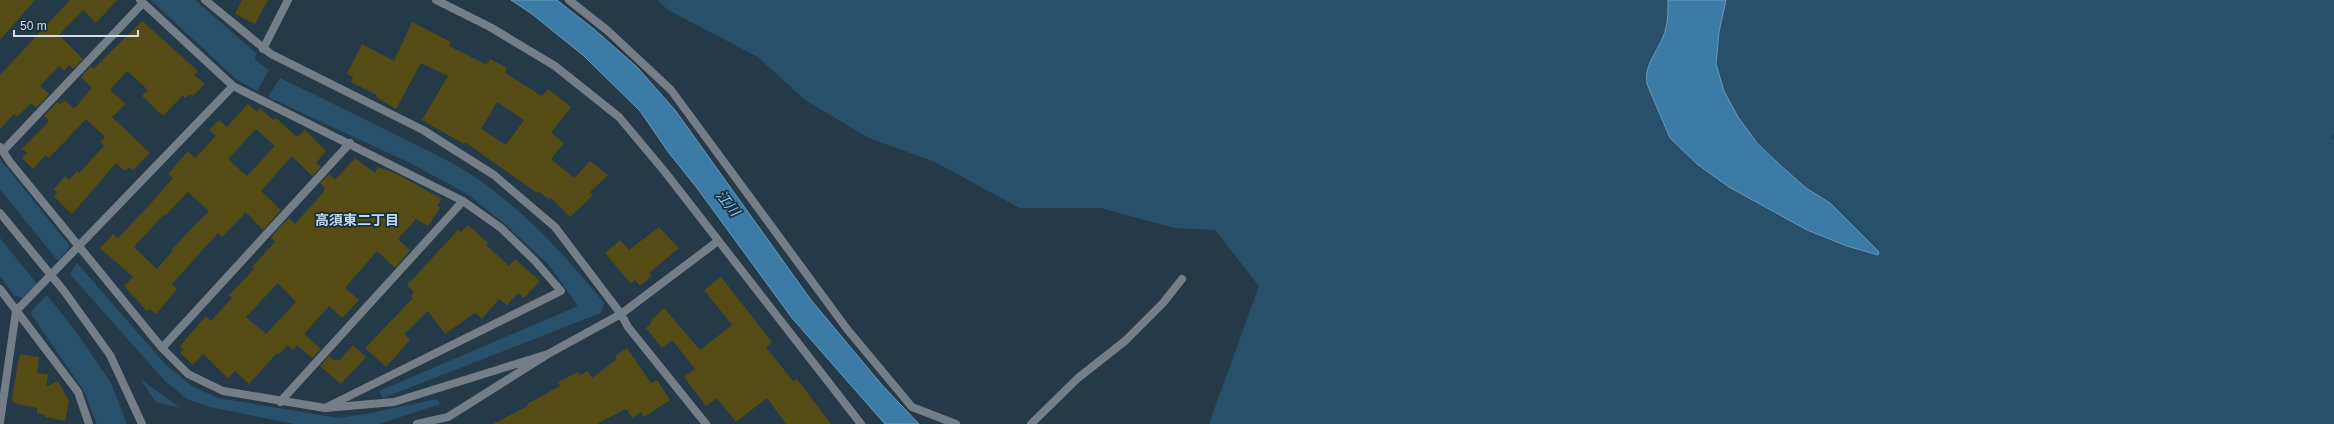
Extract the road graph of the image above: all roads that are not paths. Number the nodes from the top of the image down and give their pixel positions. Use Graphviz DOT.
graph roads {
  1 [pos="206,0"];
  2 [pos="288,0"];
  3 [pos="436,0"];
  4 [pos="569,0"];
  5 [pos="141,1"];
  6 [pos="263,49"];
  7 [pos="233,86"];
  8 [pos="350,143"];
  9 [pos="1,149"];
  10 [pos="463,201"];
  11 [pos="0,213"];
  12 [pos="718,241"];
  13 [pos="76,250"];
  14 [pos="1182,279"];
  15 [pos="0,289"];
  16 [pos="16,311"];
  17 [pos="621,314"];
  18 [pos="162,348"];
  19 [pos="548,354"];
  20 [pos="280,402"];
  21 [pos="325,408"];
  22 [pos="0,422"];
  23 [pos="89,424"];
  24 [pos="142,424"];
  25 [pos="417,424"];
  26 [pos="706,424"];
  27 [pos="861,424"];
  28 [pos="956,424"];
  29 [pos="1032,424"];
  1 -- 6 [label="street"];
  2 -- 6 [label="street"];
  3 -- 12 [label="street"];
  4 -- 28 [label="street"];
  5 -- 7 [label="street"];
  5 -- 9 [label="street"];
  6 -- 17 [label="street"];
  7 -- 8 [label="street"];
  7 -- 13 [label="street"];
  8 -- 10 [label="street"];
  8 -- 18 [label="street"];
  9 -- 13 [label="street"];
  10 -- 20 [label="street"];
  10 -- 21 [label="street"];
  11 -- 24 [label="street"];
  12 -- 17 [label="street"];
  12 -- 27 [label="street"];
  13 -- 16 [label="street"];
  13 -- 18 [label="street"];
  14 -- 29 [label="street"];
  15 -- 16 [label="street"];
  16 -- 22 [label="street"];
  16 -- 23 [label="street"];
  17 -- 19 [label="street"];
  17 -- 26 [label="street"];
  18 -- 20 [label="street"];
  19 -- 21 [label="street"];
  19 -- 25 [label="street"];
  20 -- 21 [label="street"];
}
